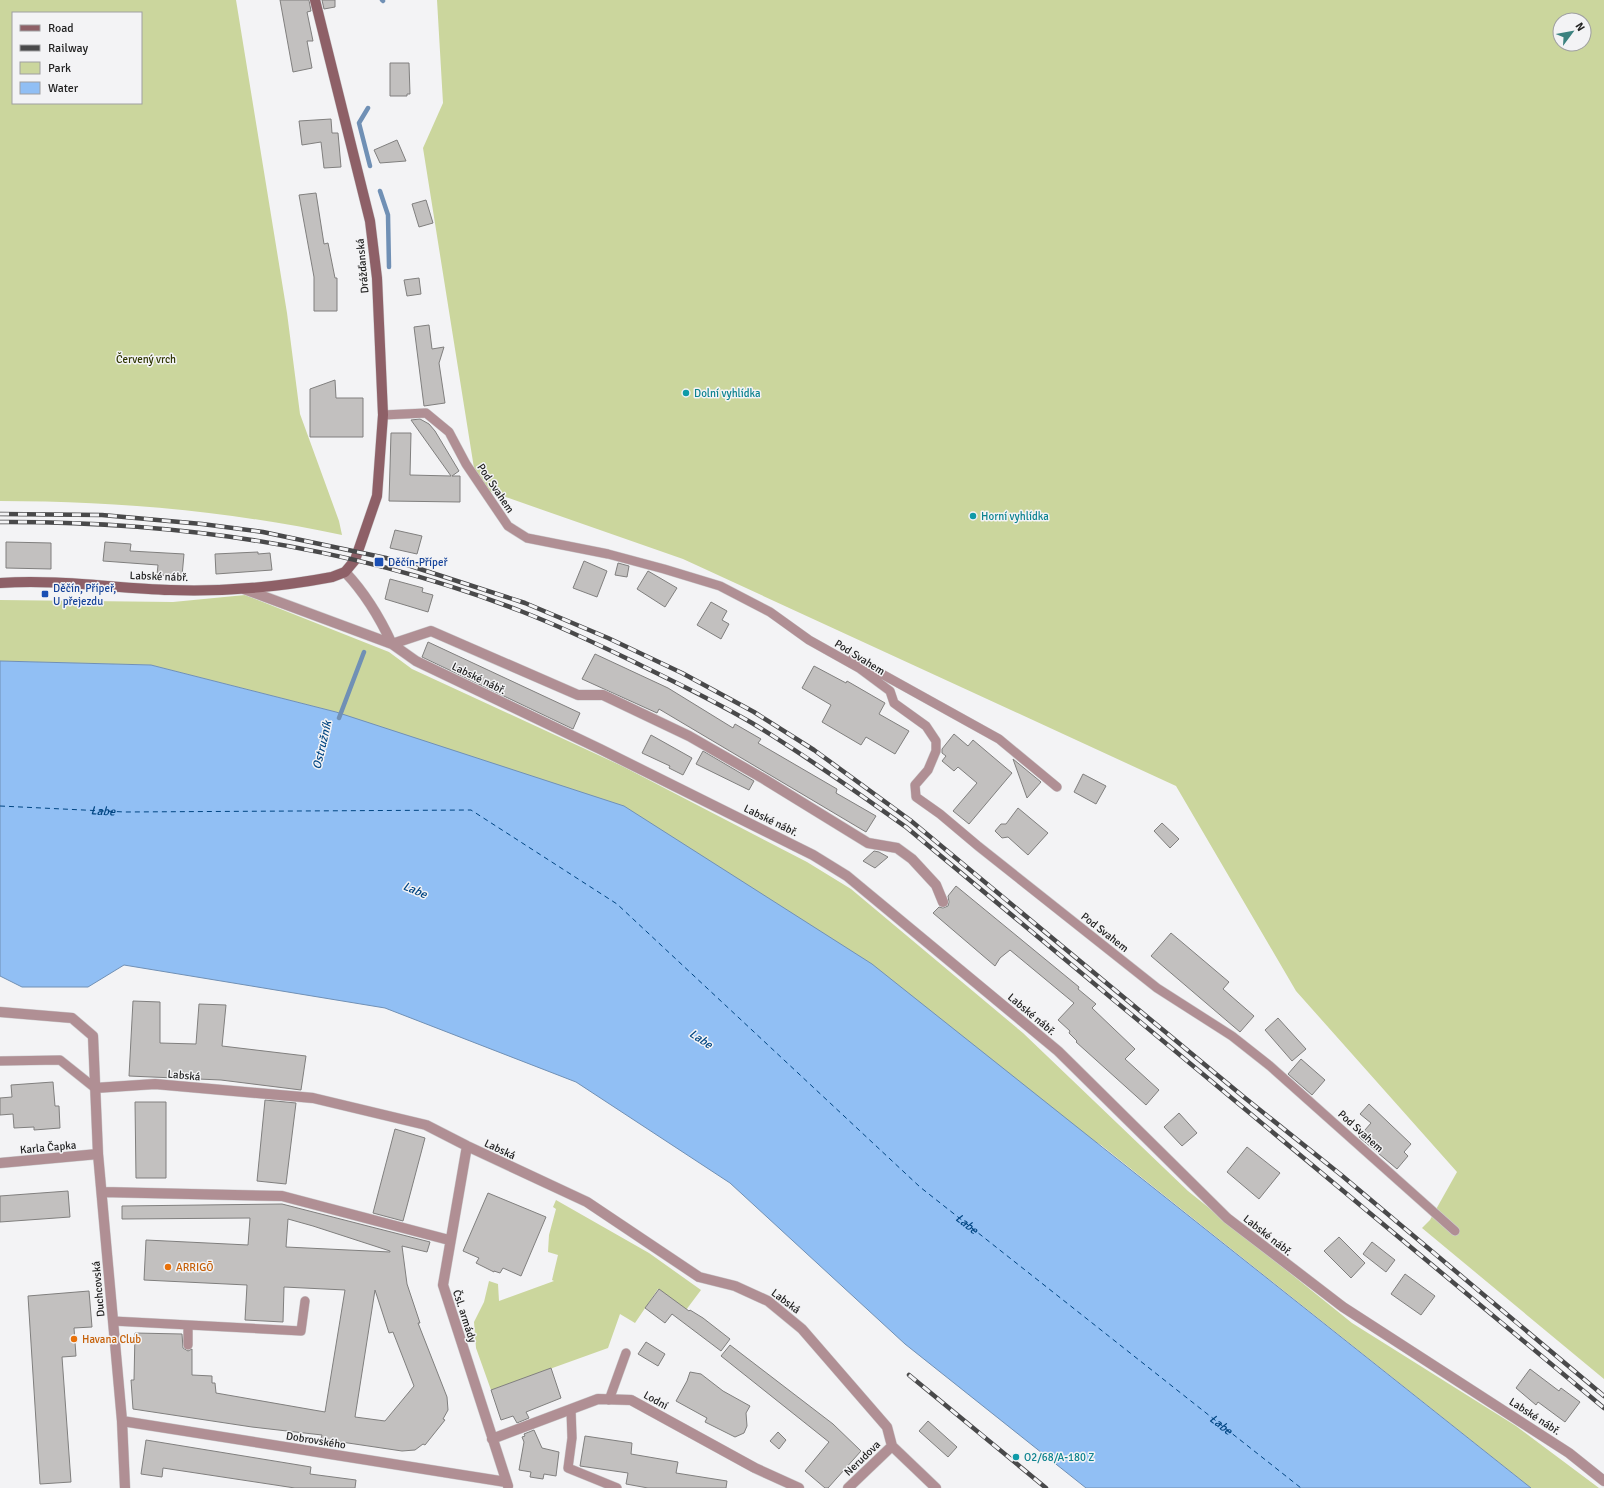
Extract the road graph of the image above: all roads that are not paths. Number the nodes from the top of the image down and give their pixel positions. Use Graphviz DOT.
graph roads {
  1 [pos="315,0"];
  2 [pos="383,415"];
  3 [pos="345,572"];
  4 [pos="0,583"];
  5 [pos="244,589"];
  6 [pos="808,640"];
  7 [pos="392,644"];
  8 [pos="1056,787"];
  9 [pos="943,902"];
  10 [pos="0,1012"];
  11 [pos="0,1061"];
  12 [pos="96,1088"];
  13 [pos="467,1146"];
  14 [pos="98,1154"];
  15 [pos="0,1163"];
  16 [pos="102,1192"];
  17 [pos="1455,1231"];
  18 [pos="449,1240"];
  19 [pos="305,1301"];
  20 [pos="113,1321"];
  21 [pos="188,1325"];
  22 [pos="188,1345"];
  23 [pos="626,1353"];
  24 [pos="608,1400"];
  25 [pos="570,1410"];
  26 [pos="122,1421"];
  27 [pos="492,1439"];
  28 [pos="892,1446"];
  29 [pos="1604,1481"];
  30 [pos="508,1485"];
  31 [pos="125,1488"];
  32 [pos="617,1488"];
  33 [pos="799,1488"];
  34 [pos="848,1488"];
  35 [pos="936,1488"];
  1 -- 2 [label="street, Drážďanská"];
  2 -- 3 [label="street, Drážďanská"];
  2 -- 6 [label="lane, Pod Svahem"];
  3 -- 5 [label="street, Labské nábř."];
  3 -- 7 [label="street"];
  4 -- 5 [label="street, Labské nábř."];
  5 -- 7 [label="street, Labské nábř."];
  6 -- 8 [label="lane, Pod Svahem"];
  6 -- 17 [label="lane, Pod Svahem"];
  7 -- 9 [label="street, Labské nábř."];
  7 -- 29 [label="street, Labské nábř."];
  10 -- 12 [label="street"];
  11 -- 12 [label="lane"];
  12 -- 13 [label="street, Labská"];
  12 -- 14 [label="street, Duchcovská"];
  13 -- 18 [label="street, Čsl. armády"];
  13 -- 28 [label="street, Labská"];
  14 -- 15 [label="street, Karla Čapka"];
  14 -- 16 [label="street, Duchcovská"];
  16 -- 18 [label="street"];
  16 -- 20 [label="street, Duchcovská"];
  18 -- 27 [label="street, Čsl. armády"];
  19 -- 21 [label="lane"];
  20 -- 21 [label="lane"];
  20 -- 26 [label="street, Duchcovská"];
  21 -- 22 [label="lane"];
  23 -- 24 [label="lane"];
  24 -- 25 [label="street, Lodní"];
  24 -- 33 [label="street, Lodní"];
  25 -- 27 [label="street, Lodní"];
  25 -- 32 [label="lane"];
  26 -- 30 [label="street, Dobrovského"];
  26 -- 31 [label="street, Duchcovská"];
  27 -- 30 [label="street, Čsl. armády"];
  28 -- 34 [label="street, Nerudova"];
  28 -- 35 [label="street"];
}
